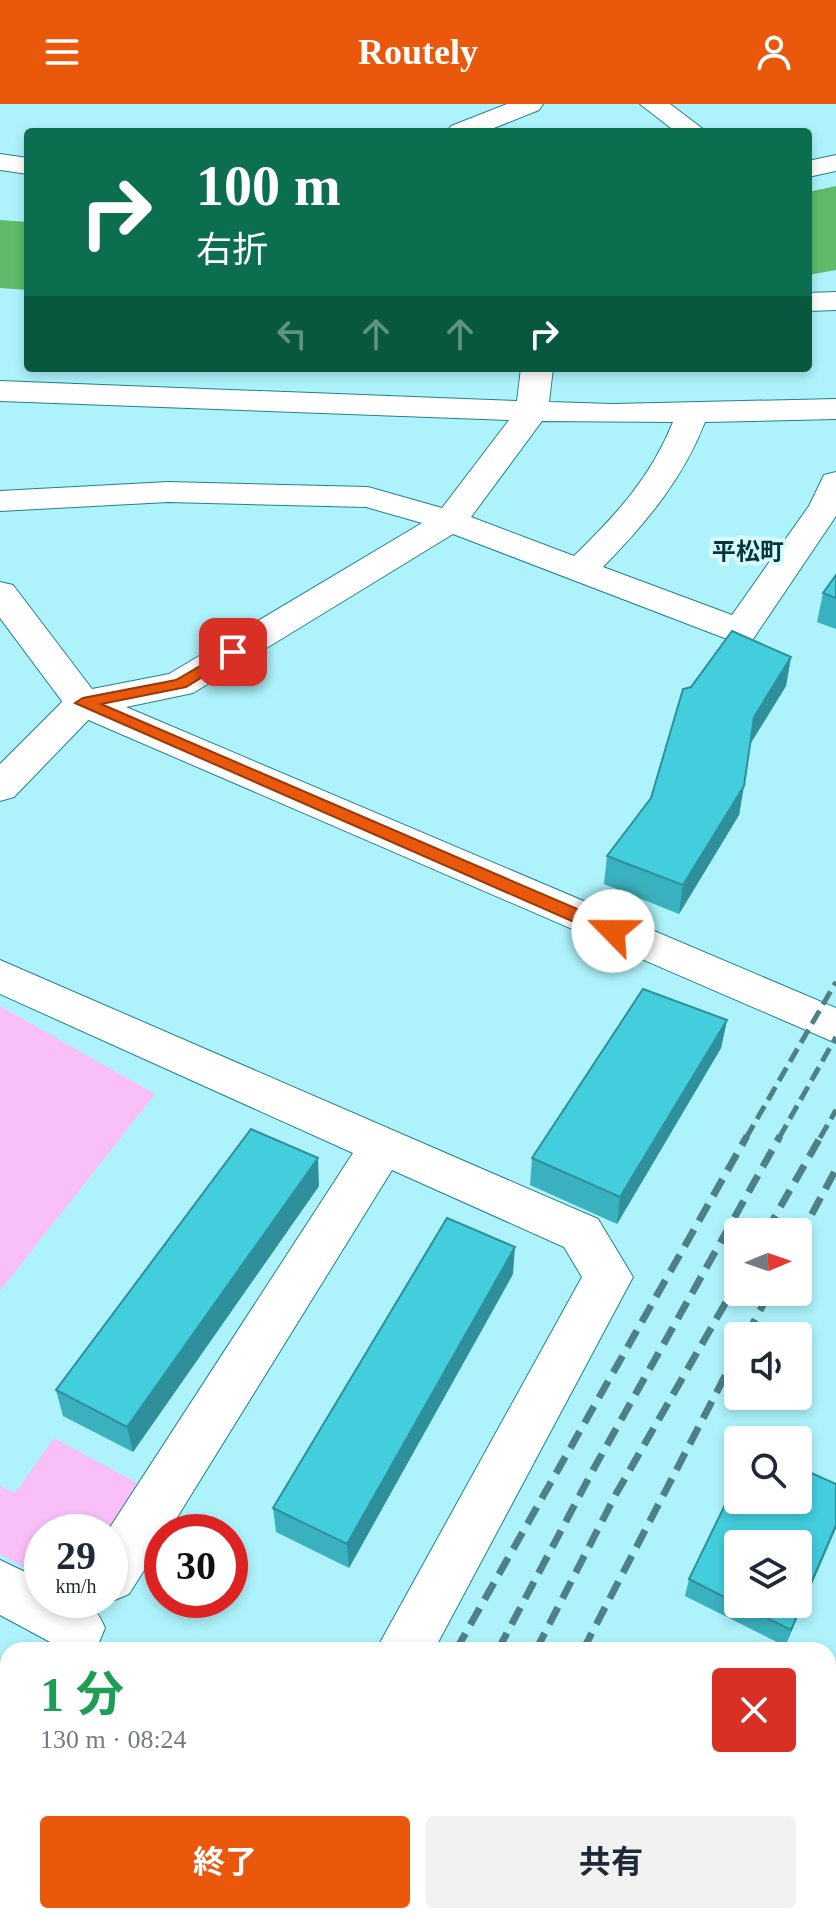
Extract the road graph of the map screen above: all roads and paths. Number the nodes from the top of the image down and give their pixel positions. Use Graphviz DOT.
graph roads {
  1 [pos="530,104"];
  2 [pos="653,104"];
  3 [pos="470,128"];
  4 [pos="688,128"];
  5 [pos="0,162"];
  6 [pos="836,163"];
  7 [pos="24,165"];
  8 [pos="812,168"];
  9 [pos="836,301"];
  10 [pos="812,302"];
  11 [pos="537,372"];
  12 [pos="0,391"];
  13 [pos="836,409"];
  14 [pos="532,412"];
  15 [pos="693,412"];
  16 [pos="836,482"];
  17 [pos="0,501"];
  18 [pos="450,521"];
  19 [pos="580,570"];
  20 [pos="0,593"];
  21 [pos="83,703"];
  22 [pos="0,788"];
  23 [pos="0,976"];
  24 [pos="836,1026"];
  25 [pos="383,1145"];
  26 [pos="128,1548"];
  27 [pos="0,1586"];
  28 [pos="78,1626"];
  29 [pos="408,1642"];
  1 -- 3 [label="street"];
  2 -- 4 [label="street"];
  5 -- 7 [label="street"];
  6 -- 8 [label="street"];
  9 -- 10 [label="street"];
  11 -- 14 [label="street"];
  12 -- 14 [label="street"];
  13 -- 15 [label="street"];
  14 -- 15 [label="street"];
  14 -- 18 [label="street"];
  15 -- 19 [label="street"];
  16 -- 19 [label="street"];
  17 -- 18 [label="street"];
  18 -- 19 [label="street"];
  18 -- 21 [label="street"];
  20 -- 21 [label="street"];
  21 -- 22 [label="street"];
  21 -- 24 [label="street"];
  23 -- 25 [label="street"];
  25 -- 26 [label="street"];
  25 -- 29 [label="street"];
  27 -- 28 [label="street"];
}
